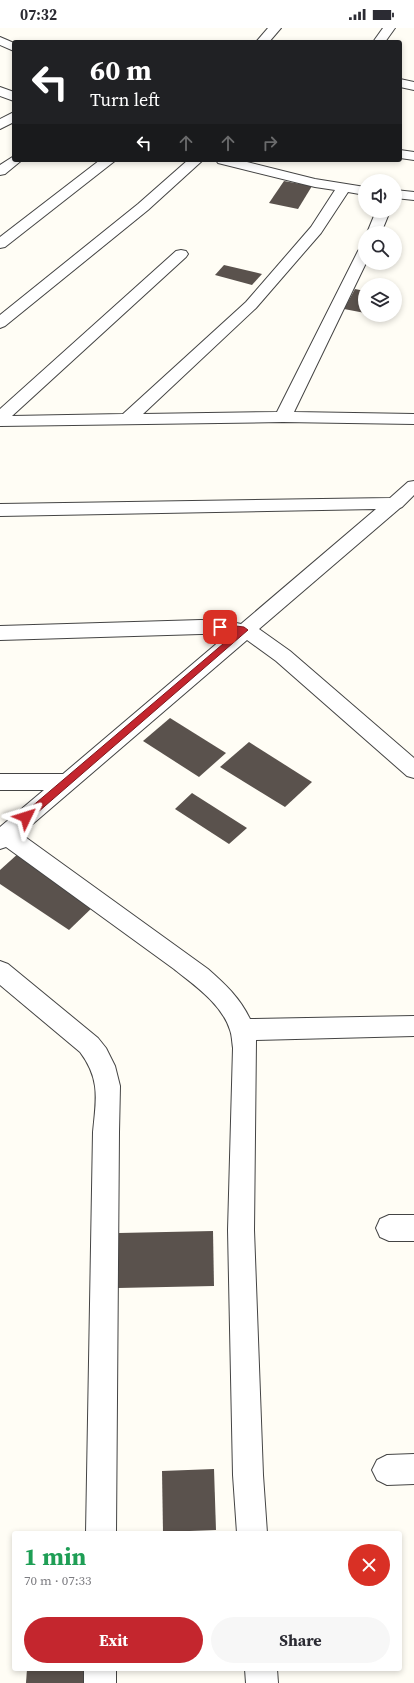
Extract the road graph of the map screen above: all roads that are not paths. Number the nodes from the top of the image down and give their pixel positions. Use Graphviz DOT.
graph roads {
  1 [pos="276,28"];
  2 [pos="389,28"];
  3 [pos="1,34"];
  4 [pos="264,40"];
  5 [pos="380,40"];
  6 [pos="12,46"];
  7 [pos="402,83"];
  8 [pos="414,86"];
  9 [pos="0,91"];
  10 [pos="12,96"];
  11 [pos="12,117"];
  12 [pos="0,125"];
  13 [pos="402,154"];
  14 [pos="414,156"];
  15 [pos="12,162"];
  16 [pos="107,162"];
  17 [pos="194,162"];
  18 [pos="236,162"];
  19 [pos="0,171"];
  20 [pos="344,188"];
  21 [pos="358,189"];
  22 [pos="402,195"];
  23 [pos="414,196"];
  24 [pos="0,244"];
  25 [pos="181,254"];
  26 [pos="358,265"];
  27 [pos="0,323"];
  28 [pos="282,417"];
  29 [pos="129,418"];
  30 [pos="0,419"];
  31 [pos="414,419"];
  32 [pos="414,486"];
  33 [pos="396,503"];
  34 [pos="0,510"];
  35 [pos="244,630"];
  36 [pos="0,633"];
  37 [pos="414,770"];
  38 [pos="0,782"];
  39 [pos="67,782"];
  40 [pos="3,837"];
  41 [pos="0,971"];
  42 [pos="414,1026"];
  43 [pos="242,1030"];
  44 [pos="102,1531"];
  45 [pos="252,1531"];
  46 [pos="100,1671"];
  47 [pos="261,1671"];
  48 [pos="100,1683"];
  49 [pos="262,1683"];
  1 -- 4 [label="street"];
  2 -- 5 [label="street"];
  3 -- 6 [label="street"];
  7 -- 8 [label="street"];
  9 -- 10 [label="street"];
  11 -- 12 [label="street"];
  13 -- 14 [label="street"];
  15 -- 19 [label="street"];
  16 -- 24 [label="street"];
  17 -- 27 [label="street"];
  18 -- 20 [label="street"];
  20 -- 21 [label="street"];
  20 -- 29 [label="street"];
  22 -- 23 [label="street"];
  25 -- 30 [label="street"];
  26 -- 28 [label="street"];
  28 -- 29 [label="street"];
  28 -- 31 [label="street"];
  29 -- 30 [label="street"];
  32 -- 33 [label="street"];
  33 -- 34 [label="street"];
  33 -- 35 [label="street"];
  35 -- 36 [label="street"];
  35 -- 37 [label="street"];
  35 -- 39 [label="street"];
  38 -- 39 [label="street"];
  39 -- 40 [label="street"];
  40 -- 43 [label="street"];
  41 -- 44 [label="street"];
  42 -- 43 [label="street"];
  43 -- 45 [label="street"];
  46 -- 48 [label="street"];
  47 -- 49 [label="street"];
}
